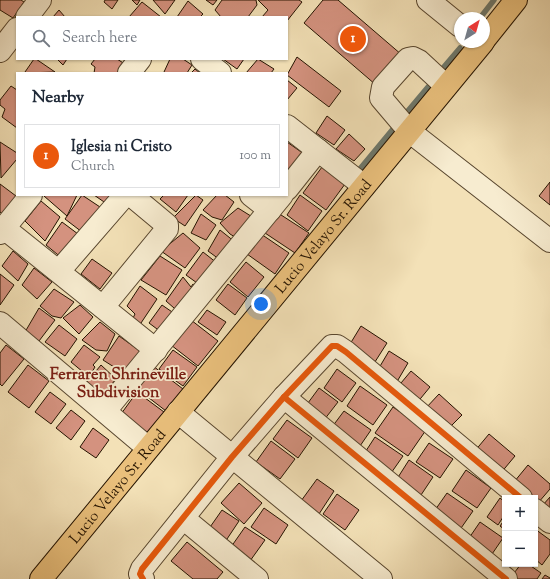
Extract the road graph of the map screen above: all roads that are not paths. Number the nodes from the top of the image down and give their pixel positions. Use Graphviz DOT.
graph roads {
  1 [pos="40,0"];
  2 [pos="428,0"];
  3 [pos="516,0"];
  4 [pos="27,16"];
  5 [pos="454,21"];
  6 [pos="16,30"];
  7 [pos="490,32"];
  8 [pos="477,48"];
  9 [pos="0,51"];
  10 [pos="139,60"];
  11 [pos="203,60"];
  12 [pos="130,72"];
  13 [pos="219,72"];
  14 [pos="446,86"];
  15 [pos="288,127"];
  16 [pos="409,131"];
  17 [pos="318,150"];
  18 [pos="364,186"];
  19 [pos="288,187"];
  20 [pos="29,196"];
  21 [pos="124,196"];
  22 [pos="133,196"];
  23 [pos="254,196"];
  24 [pos="276,203"];
  25 [pos="2,230"];
  26 [pos="550,242"];
  27 [pos="59,271"];
  28 [pos="103,307"];
  29 [pos="0,323"];
  30 [pos="156,350"];
  31 [pos="284,397"];
  32 [pos="105,411"];
  33 [pos="178,412"];
  34 [pos="148,448"];
  35 [pos="232,457"];
  36 [pos="517,495"];
  37 [pos="538,512"];
  38 [pos="183,518"];
  39 [pos="550,522"];
  40 [pos="41,579"];
  41 [pos="143,579"];
  42 [pos="257,579"];
  43 [pos="381,579"];
  44 [pos="506,579"];
  1 -- 4 [label="street"];
  2 -- 5 [label="street"];
  3 -- 7 [label="main road, Lucio Velayo Sr. Road"];
  6 -- 9 [label="street"];
  8 -- 14 [label="main road, Lucio Velayo Sr. Road"];
  10 -- 12 [label="street"];
  11 -- 13 [label="street"];
  14 -- 16 [label="main road, Lucio Velayo Sr. Road"];
  14 -- 16 [label="street"];
  15 -- 17 [label="street"];
  16 -- 18 [label="main road, Lucio Velayo Sr. Road"];
  16 -- 26 [label="street"];
  17 -- 18 [label="street"];
  17 -- 19 [label="street"];
  18 -- 33 [label="main road, Lucio Velayo Sr. Road"];
  20 -- 25 [label="street"];
  21 -- 27 [label="street"];
  22 -- 28 [label="street"];
  23 -- 24 [label="street"];
  24 -- 30 [label="street"];
  25 -- 27 [label="street"];
  27 -- 28 [label="street"];
  28 -- 30 [label="street"];
  29 -- 32 [label="street"];
  30 -- 32 [label="street"];
  31 -- 35 [label="street"];
  31 -- 36 [label="street"];
  31 -- 44 [label="street"];
  32 -- 34 [label="street"];
  33 -- 34 [label="main road, Lucio Velayo Sr. Road"];
  33 -- 35 [label="street"];
  34 -- 40 [label="main road, Lucio Velayo Sr. Road"];
  35 -- 38 [label="street"];
  35 -- 43 [label="street"];
  37 -- 39 [label="street"];
  38 -- 41 [label="street"];
  38 -- 42 [label="street"];
}
